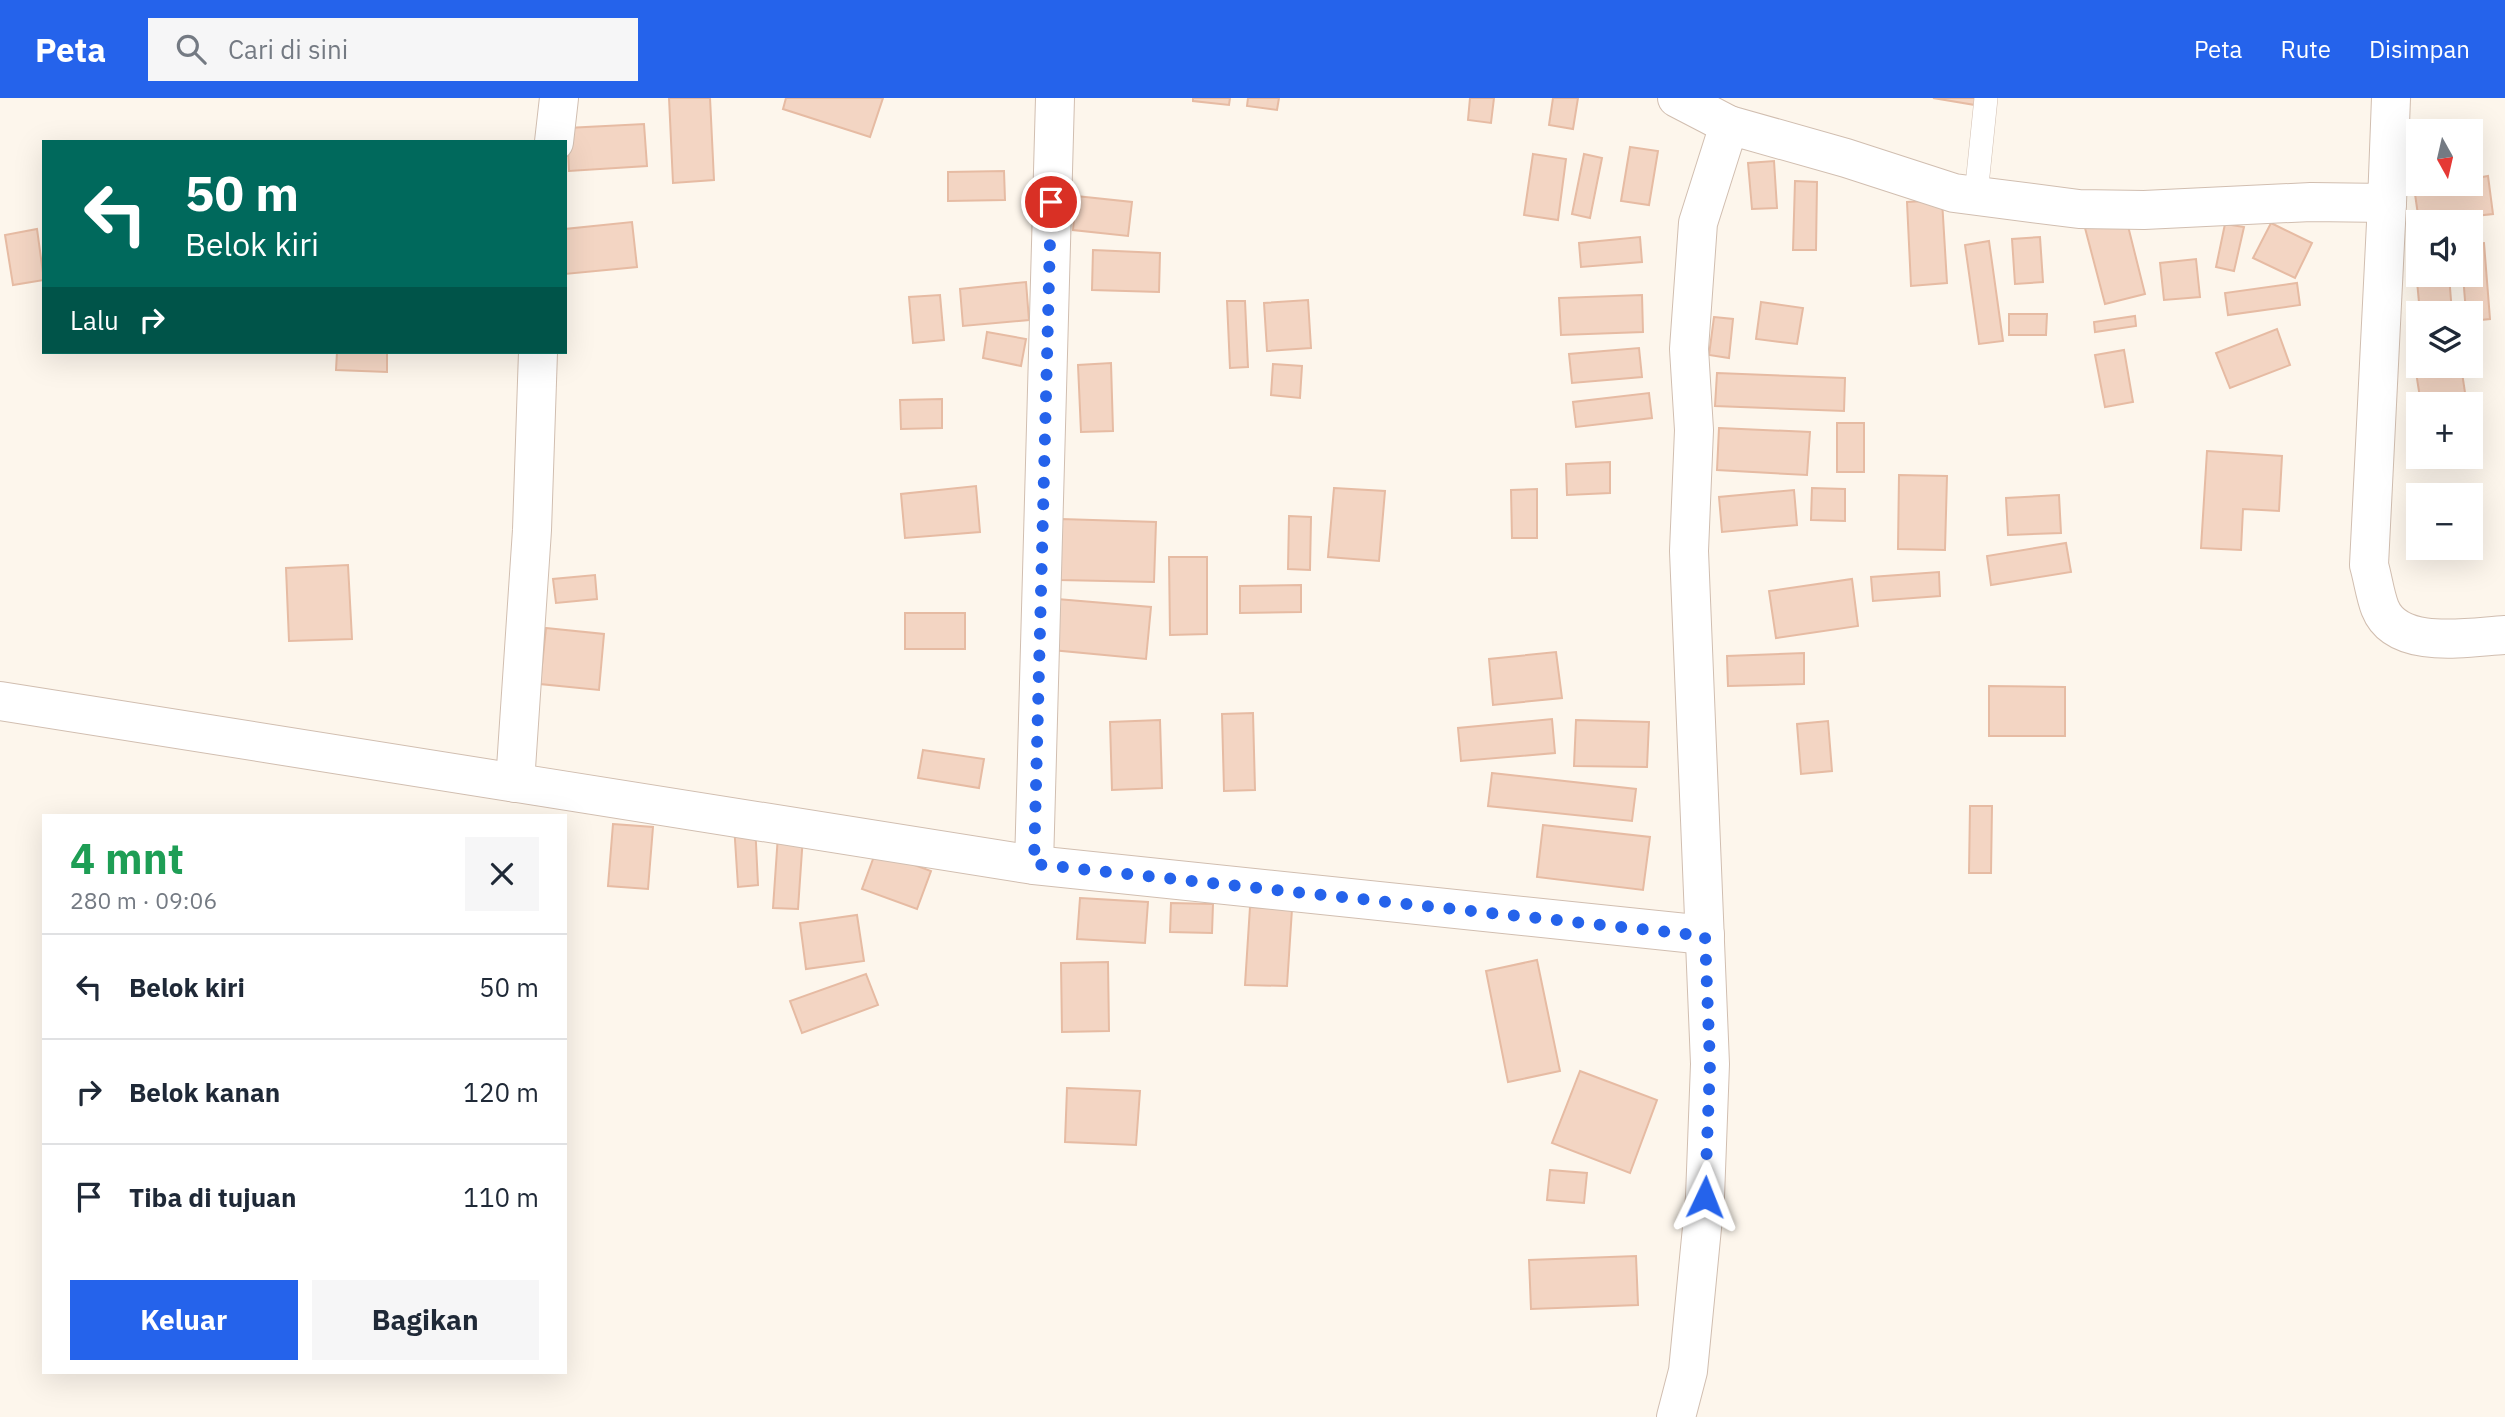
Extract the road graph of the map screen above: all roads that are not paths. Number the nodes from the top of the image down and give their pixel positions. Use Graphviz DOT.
graph roads {
  1 [pos="559,98"];
  2 [pos="1055,98"];
  3 [pos="1677,98"];
  4 [pos="1986,98"];
  5 [pos="2390,98"];
  6 [pos="1729,125"];
  7 [pos="554,140"];
  8 [pos="1976,195"];
  9 [pos="2387,203"];
  10 [pos="538,354"];
  11 [pos="2505,635"];
  12 [pos="0,701"];
  13 [pos="515,783"];
  14 [pos="1034,864"];
  15 [pos="1705,936"];
  16 [pos="1676,1417"];
  1 -- 7 [label="street"];
  2 -- 14 [label="street"];
  3 -- 6 [label="street"];
  4 -- 8 [label="lane"];
  5 -- 9 [label="street"];
  6 -- 8 [label="street"];
  6 -- 15 [label="street"];
  8 -- 9 [label="street"];
  9 -- 11 [label="street"];
  10 -- 13 [label="street"];
  12 -- 13 [label="street"];
  13 -- 14 [label="street"];
  14 -- 15 [label="street"];
  15 -- 16 [label="street"];
}
